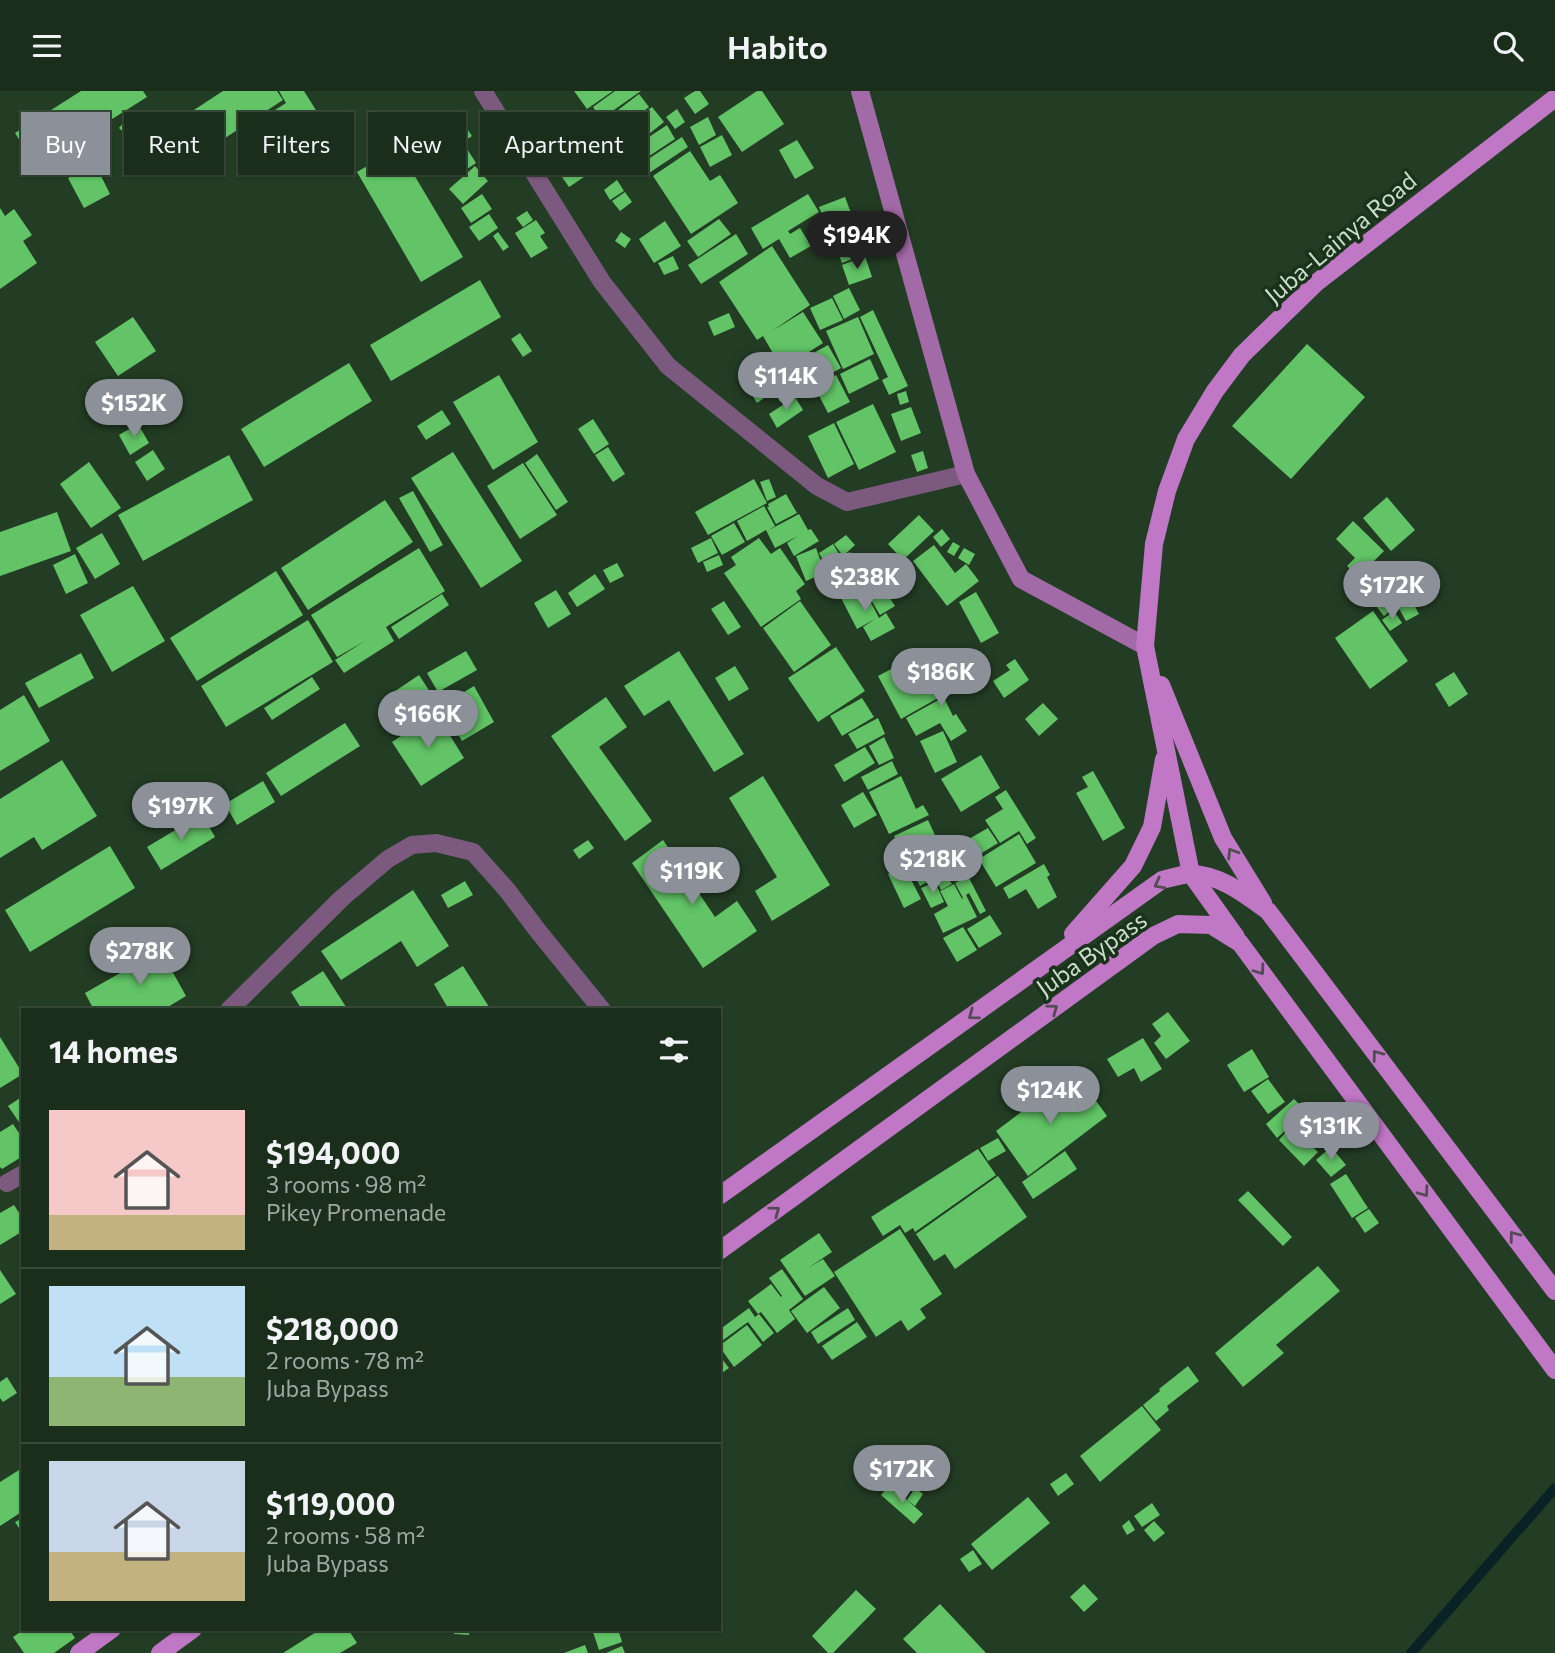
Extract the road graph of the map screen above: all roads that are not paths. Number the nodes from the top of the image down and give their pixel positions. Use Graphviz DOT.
graph roads {
  1 [pos="484,91"];
  2 [pos="860,91"];
  3 [pos="1555,98"];
  4 [pos="966,474"];
  5 [pos="1145,646"];
  6 [pos="1165,749"];
  7 [pos="1191,874"];
  8 [pos="1268,911"];
  9 [pos="1240,943"];
  10 [pos="1050,960"];
  11 [pos="231,1008"];
  12 [pos="597,1008"];
  13 [pos="721,1195"];
  14 [pos="721,1250"];
  15 [pos="1555,1291"];
  16 [pos="1555,1370"];
  17 [pos="110,1631"];
  18 [pos="190,1631"];
  19 [pos="79,1653"];
  20 [pos="160,1653"];
  1 -- 4 [label="street"];
  2 -- 4 [label="street"];
  3 -- 5 [label="main road, Juba-Lainya Road"];
  4 -- 5 [label="street"];
  5 -- 6 [label="main road, Juba-Lainya Road"];
  8 -- 5 [label="main road, Juba-Lainya Road, one-way"];
  6 -- 7 [label="main road, Juba-Lainya Road"];
  6 -- 10 [label="main road"];
  7 -- 8 [label="main road"];
  7 -- 9 [label="main road, Juba-Lainya Road"];
  7 -- 10 [label="main road, Juba Bypass, one-way"];
  15 -- 8 [label="main road, one-way"];
  14 -- 9 [label="main road, Juba Bypass, one-way"];
  9 -- 16 [label="main road, Juba Bypass, one-way"];
  10 -- 13 [label="main road, Juba Bypass, one-way"];
  11 -- 12 [label="street"];
  17 -- 19 [label="main road"];
  18 -- 20 [label="main road"];
}
